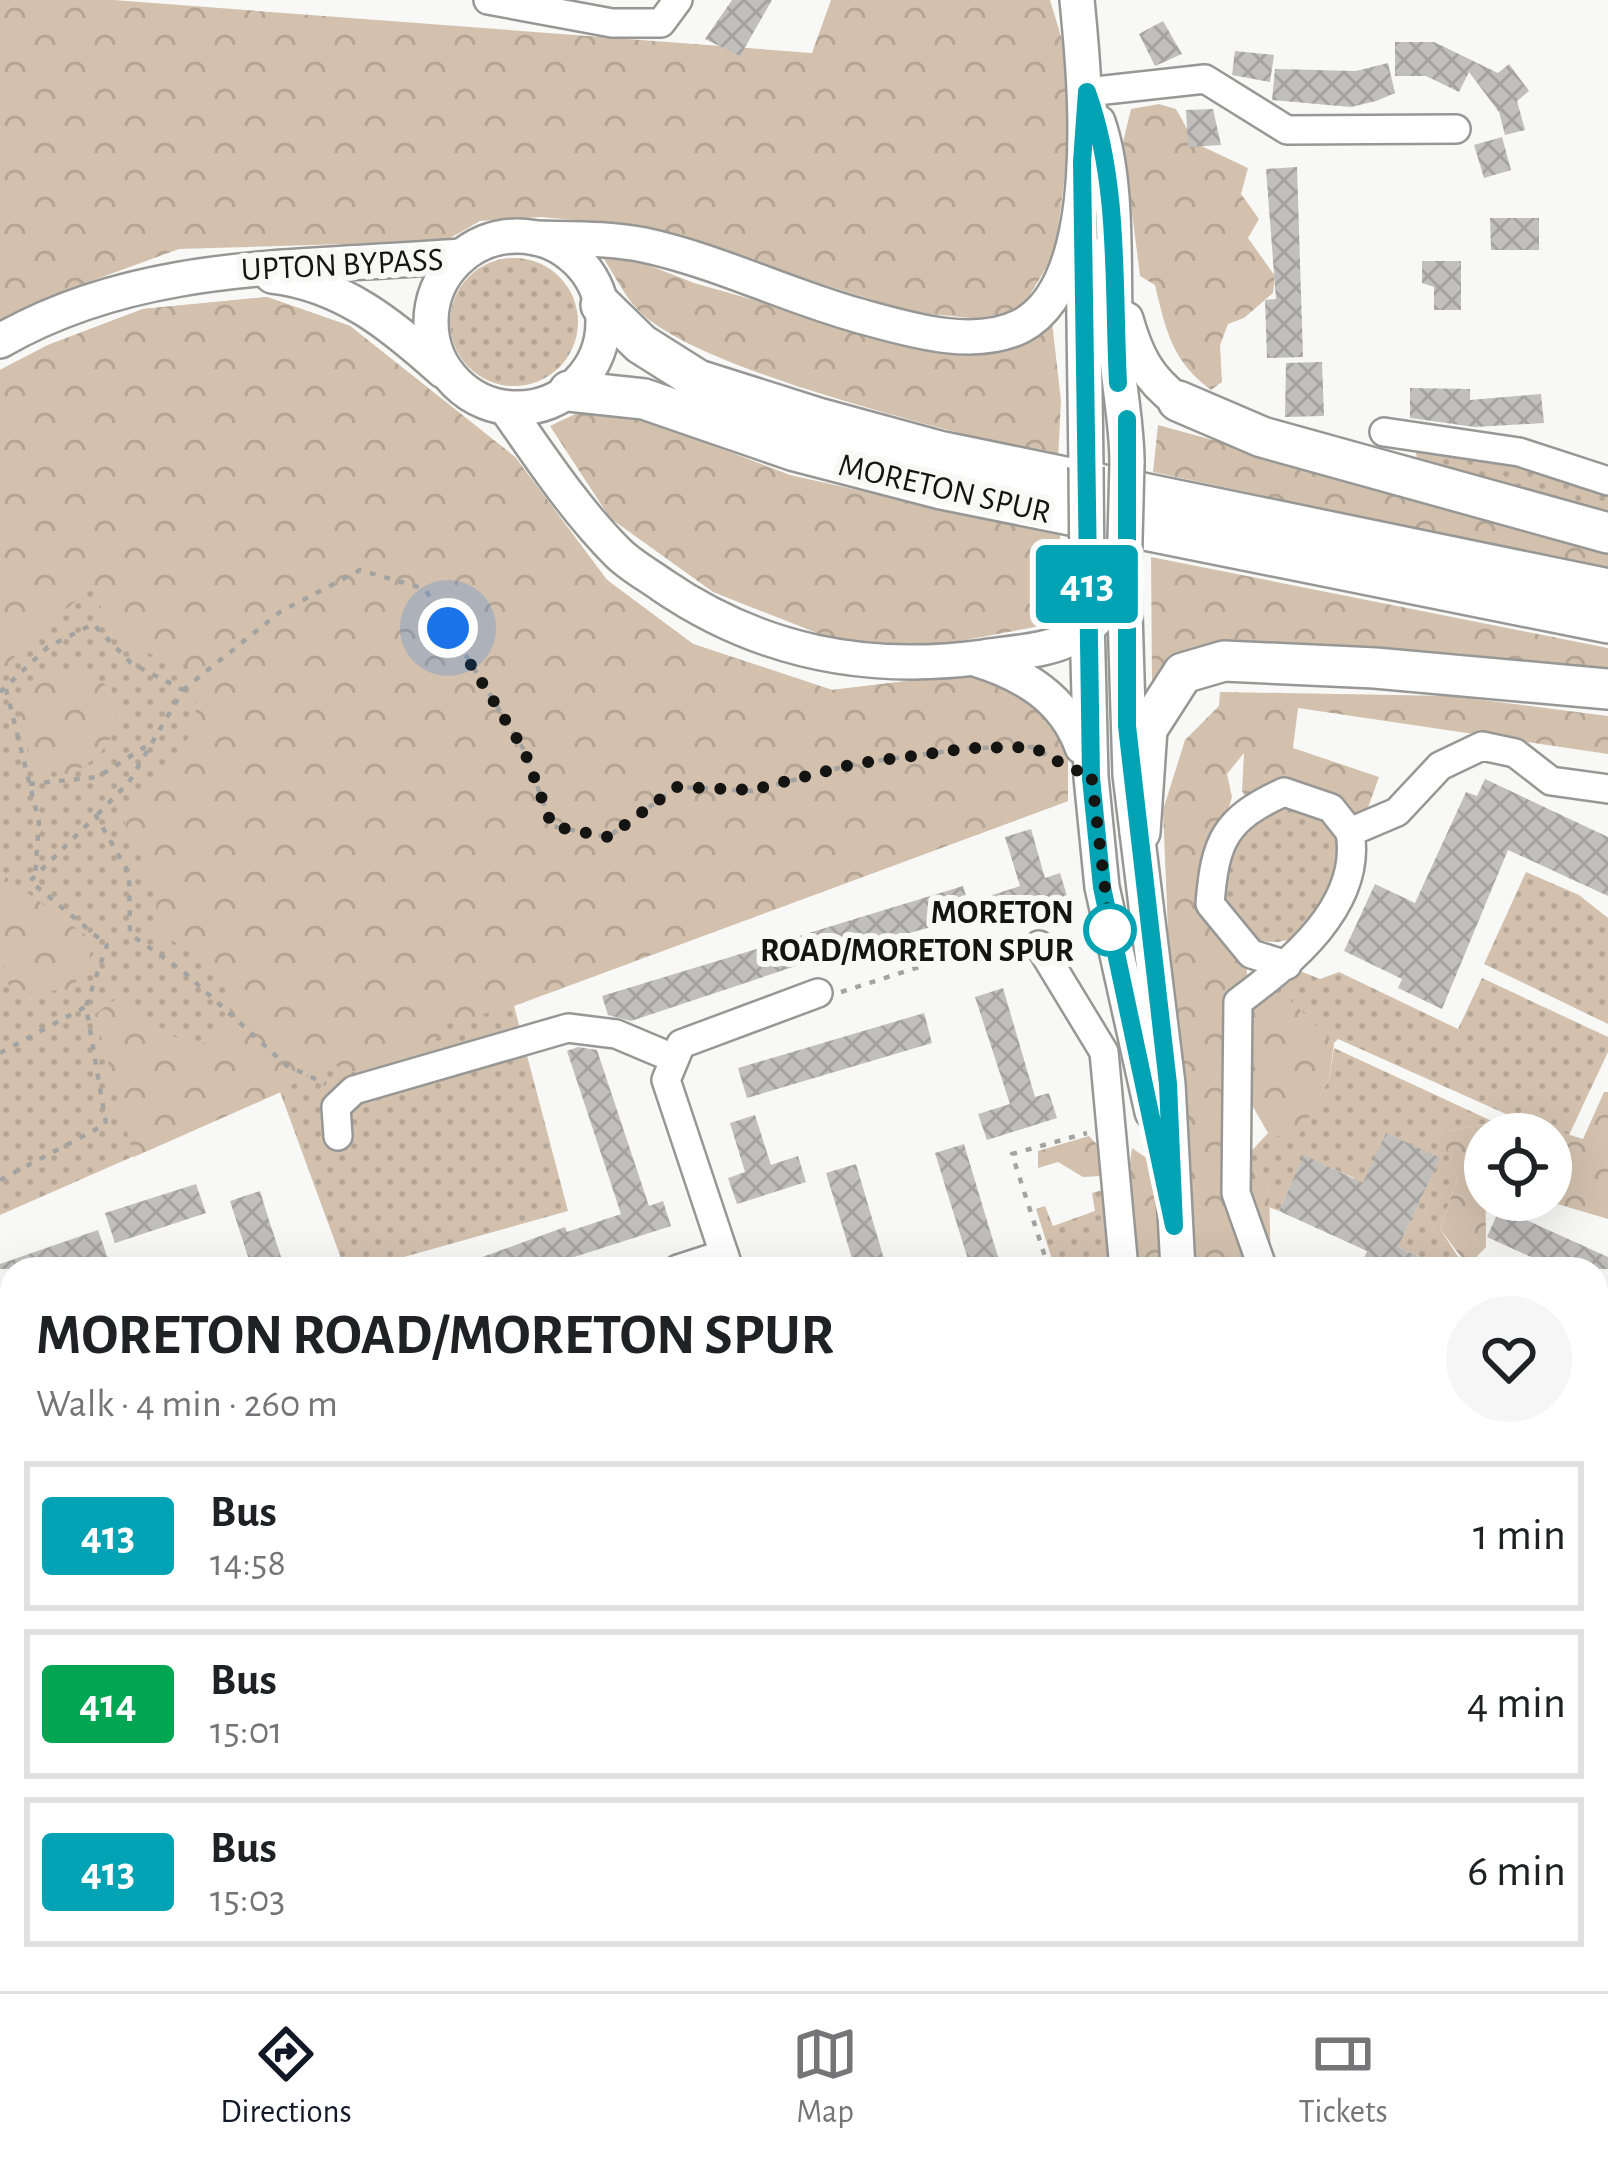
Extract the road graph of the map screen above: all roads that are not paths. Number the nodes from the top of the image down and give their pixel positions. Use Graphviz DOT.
graph roads {
  1 [pos="488,0"];
  2 [pos="678,0"];
  3 [pos="1077,0"];
  4 [pos="1087,92"];
  5 [pos="1456,129"];
  6 [pos="1082,162"];
  7 [pos="535,238"];
  8 [pos="460,256"];
  9 [pos="224,270"];
  10 [pos="1117,289"];
  11 [pos="601,305"];
  12 [pos="0,341"];
  13 [pos="449,376"];
  14 [pos="569,391"];
  15 [pos="1178,401"];
  16 [pos="506,408"];
  17 [pos="1127,419"];
  18 [pos="1384,432"];
  19 [pos="1086,467"];
  20 [pos="1608,481"];
  21 [pos="1608,533"];
  22 [pos="1124,578"];
  23 [pos="1608,589"];
  24 [pos="1608,622"];
  25 [pos="1087,632"];
  26 [pos="973,658"];
  27 [pos="1608,689"];
  28 [pos="1091,772"];
  29 [pos="1608,789"];
  30 [pos="1140,832"];
  31 [pos="1350,832"];
  32 [pos="1039,945"];
  33 [pos="1287,965"];
  34 [pos="818,992"];
  35 [pos="673,1058"];
  36 [pos="1148,1090"];
  37 [pos="1110,1117"];
  38 [pos="338,1136"];
  39 [pos="1174,1226"];
  40 [pos="725,1257"];
  41 [pos="1123,1257"];
  42 [pos="1177,1257"];
  43 [pos="1259,1257"];
  1 -- 2 [label="street"];
  3 -- 4 [label="main road"];
  4 -- 5 [label="street"];
  4 -- 6 [label="main road"];
  4 -- 10 [label="main road"];
  6 -- 7 [label="main road"];
  6 -- 19 [label="main road"];
  7 -- 8 [label="main road"];
  7 -- 11 [label="main road"];
  8 -- 9 [label="main road, UPTON BYPASS"];
  8 -- 13 [label="main road"];
  9 -- 12 [label="main road, UPTON BYPASS"];
  9 -- 13 [label="main road, UPTON BYPASS"];
  10 -- 15 [label="main road"];
  10 -- 17 [label="main road"];
  11 -- 14 [label="main road"];
  11 -- 23 [label="highway, MORETON SPUR"];
  13 -- 16 [label="main road"];
  14 -- 16 [label="main road"];
  14 -- 24 [label="highway, MORETON SPUR"];
  15 -- 17 [label="main road"];
  15 -- 21 [label="highway"];
  16 -- 26 [label="main road"];
  17 -- 19 [label="main road"];
  17 -- 22 [label="main road, bridge"];
  18 -- 20 [label="street"];
  19 -- 25 [label="main road, bridge"];
  22 -- 25 [label="main road"];
  22 -- 30 [label="main road"];
  25 -- 26 [label="main road"];
  25 -- 28 [label="main road"];
  26 -- 28 [label="main road"];
  27 -- 30 [label="highway"];
  28 -- 36 [label="main road"];
  29 -- 31 [label="street"];
  30 -- 39 [label="main road"];
  31 -- 33 [label="street"];
  31 -- 33 [label="street"];
  32 -- 37 [label="street"];
  33 -- 43 [label="street"];
  34 -- 35 [label="street"];
  35 -- 38 [label="street"];
  35 -- 40 [label="street"];
  36 -- 37 [label="street"];
  36 -- 39 [label="main road"];
  37 -- 41 [label="street"];
  39 -- 42 [label="main road"];
}
